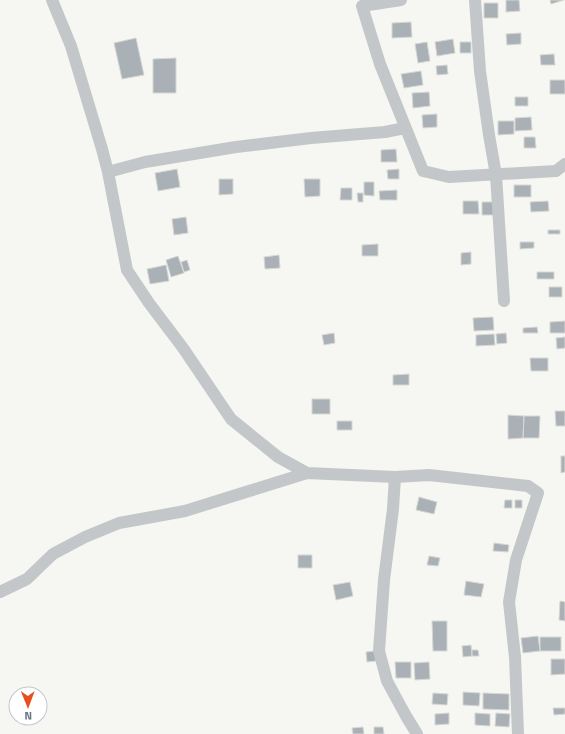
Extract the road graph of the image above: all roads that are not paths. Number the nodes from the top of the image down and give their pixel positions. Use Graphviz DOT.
graph roads {
  1 [pos="52,0"];
  2 [pos="401,0"];
  3 [pos="475,0"];
  4 [pos="385,1"];
  5 [pos="405,128"];
  6 [pos="563,168"];
  7 [pos="108,172"];
  8 [pos="496,175"];
  9 [pos="504,301"];
  10 [pos="307,473"];
  11 [pos="395,477"];
  12 [pos="0,592"];
  13 [pos="417,734"];
  14 [pos="518,734"];
  1 -- 7 [label="street"];
  2 -- 4 [label="street"];
  3 -- 8 [label="street"];
  4 -- 5 [label="street"];
  5 -- 7 [label="street"];
  5 -- 8 [label="street"];
  6 -- 8 [label="street"];
  7 -- 10 [label="street"];
  8 -- 9 [label="street"];
  10 -- 11 [label="street"];
  10 -- 12 [label="street"];
  11 -- 13 [label="street"];
  11 -- 14 [label="street"];
}
